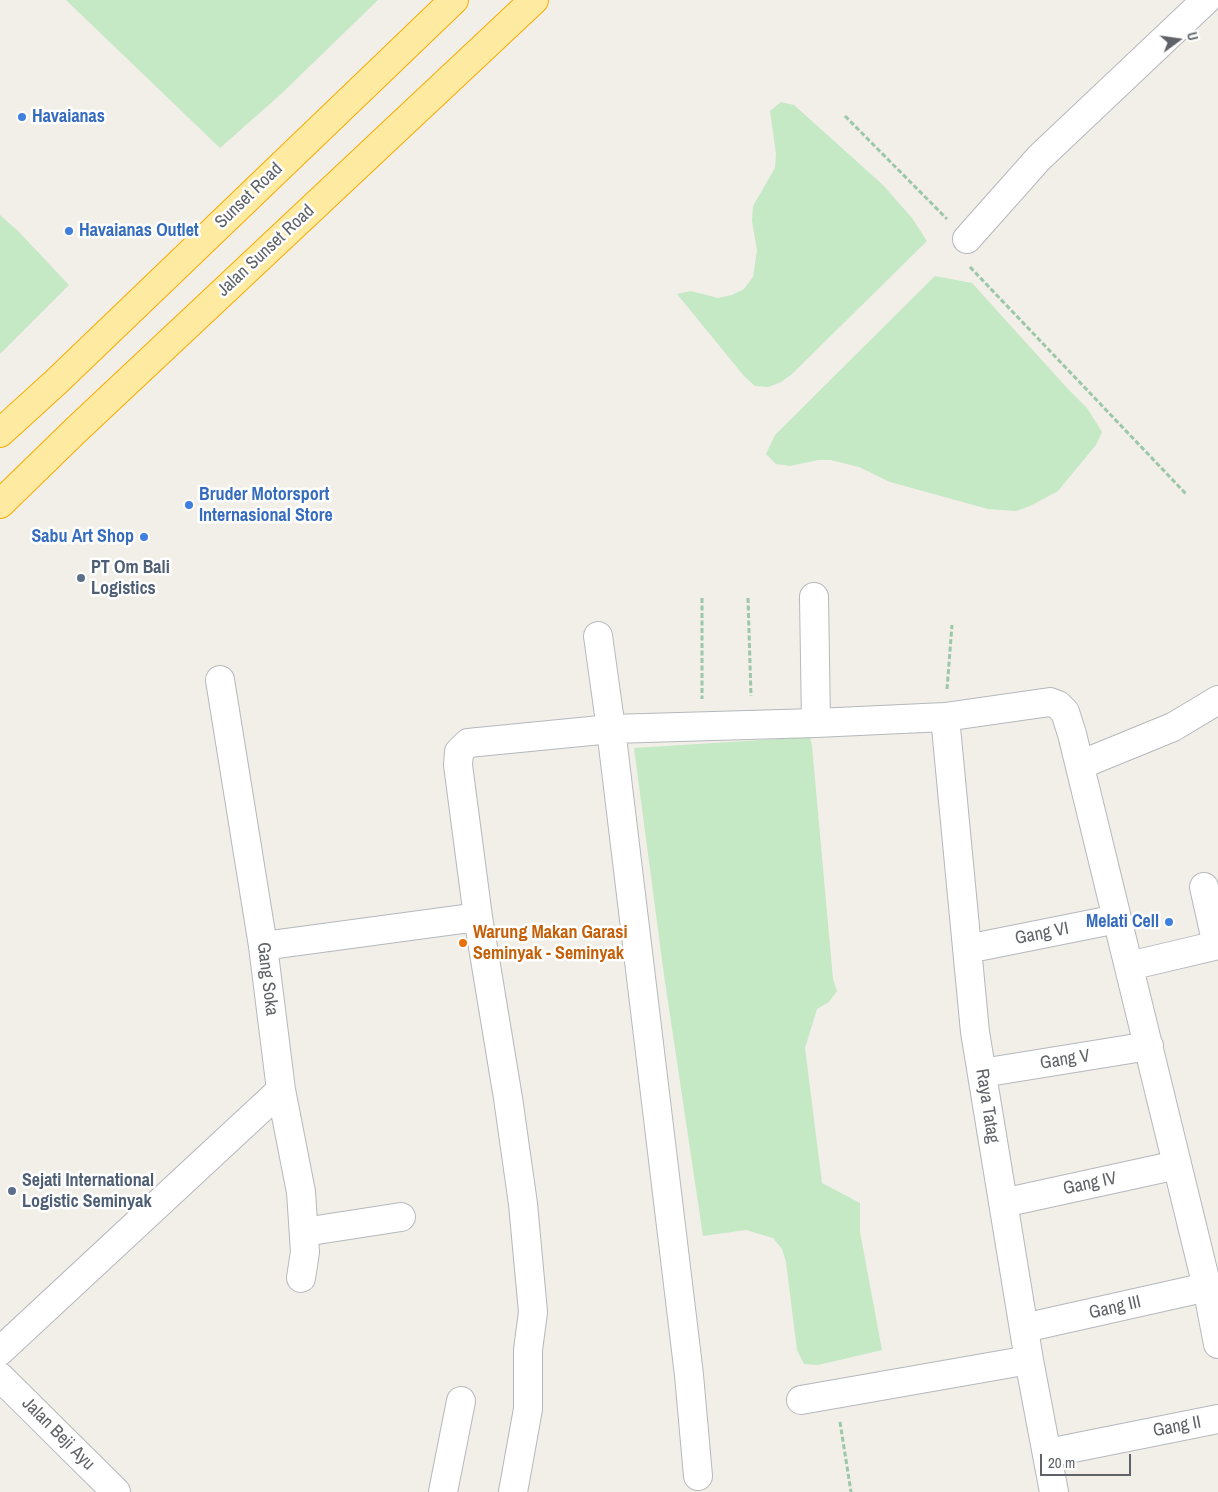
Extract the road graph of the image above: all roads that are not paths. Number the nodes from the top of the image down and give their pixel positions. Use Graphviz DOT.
graph roads {
  1 [pos="454,0"];
  2 [pos="534,0"];
  3 [pos="1206,0"];
  4 [pos="966,239"];
  5 [pos="0,433"];
  6 [pos="0,504"];
  7 [pos="814,598"];
  8 [pos="598,636"];
  9 [pos="220,680"];
  10 [pos="1218,700"];
  11 [pos="945,717"];
  12 [pos="816,723"];
  13 [pos="611,729"];
  14 [pos="1080,765"];
  15 [pos="1204,887"];
  16 [pos="478,917"];
  17 [pos="1118,919"];
  18 [pos="1218,945"];
  19 [pos="263,946"];
  20 [pos="967,949"];
  21 [pos="1129,966"];
  22 [pos="1149,1046"];
  23 [pos="982,1074"];
  24 [pos="281,1090"];
  25 [pos="1177,1165"];
  26 [pos="1003,1203"];
  27 [pos="401,1217"];
  28 [pos="304,1232"];
  29 [pos="301,1278"];
  30 [pos="1207,1287"];
  31 [pos="1024,1328"];
  32 [pos="1218,1344"];
  33 [pos="0,1351"];
  34 [pos="1029,1360"];
  35 [pos="0,1377"];
  36 [pos="801,1400"];
  37 [pos="461,1401"];
  38 [pos="1218,1418"];
  39 [pos="1048,1453"];
  40 [pos="698,1476"];
  41 [pos="116,1492"];
  42 [pos="443,1492"];
  43 [pos="513,1492"];
  44 [pos="1054,1492"];
  1 -- 5 [label="highway, Sunset Road"];
  2 -- 6 [label="highway, Jalan Sunset Road"];
  3 -- 4 [label="street"];
  7 -- 12 [label="street"];
  8 -- 13 [label="street"];
  9 -- 19 [label="street, Gang Soka"];
  10 -- 14 [label="street"];
  11 -- 12 [label="street"];
  11 -- 14 [label="street"];
  11 -- 20 [label="street, Raya Tatag"];
  12 -- 13 [label="street"];
  13 -- 16 [label="street"];
  13 -- 40 [label="street"];
  14 -- 17 [label="street"];
  15 -- 18 [label="street"];
  16 -- 19 [label="street"];
  16 -- 43 [label="street"];
  17 -- 20 [label="street, Gang VI"];
  17 -- 21 [label="street"];
  18 -- 21 [label="street"];
  19 -- 24 [label="street, Gang Soka"];
  20 -- 23 [label="street, Raya Tatag"];
  21 -- 22 [label="street"];
  22 -- 23 [label="street, Gang V"];
  22 -- 25 [label="street"];
  23 -- 26 [label="street, Raya Tatag"];
  24 -- 28 [label="street, Gang Soka"];
  24 -- 33 [label="street"];
  25 -- 26 [label="street, Gang IV"];
  25 -- 30 [label="street"];
  26 -- 31 [label="street, Raya Tatag"];
  27 -- 28 [label="street"];
  28 -- 29 [label="street, Gang Soka"];
  30 -- 31 [label="street, Gang III"];
  30 -- 32 [label="street"];
  31 -- 34 [label="street, Raya Tatag"];
  34 -- 36 [label="street"];
  34 -- 39 [label="street, Raya Tatag"];
  35 -- 41 [label="street, Jalan Beji Ayu"];
  37 -- 42 [label="street"];
  38 -- 39 [label="street, Gang II"];
  39 -- 44 [label="street, Raya Tatag"];
}
